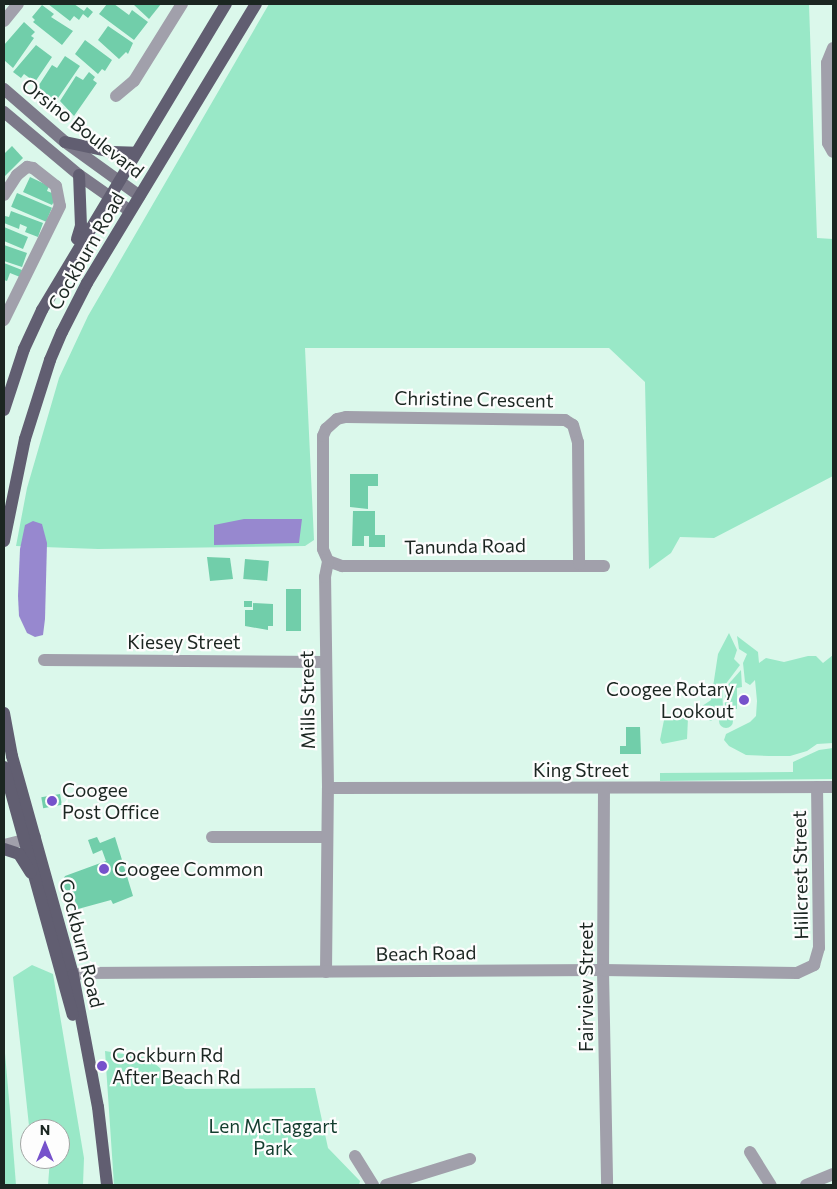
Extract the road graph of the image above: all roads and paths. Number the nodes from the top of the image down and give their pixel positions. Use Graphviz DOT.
graph roads {
  1 [pos="18,4"];
  2 [pos="182,4"];
  3 [pos="226,4"];
  4 [pos="256,4"];
  5 [pos="4,21"];
  6 [pos="833,48"];
  7 [pos="4,89"];
  8 [pos="116,96"];
  9 [pos="4,112"];
  10 [pos="65,142"];
  11 [pos="833,152"];
  12 [pos="136,153"];
  13 [pos="80,175"];
  14 [pos="118,182"];
  15 [pos="4,195"];
  16 [pos="140,196"];
  17 [pos="109,197"];
  18 [pos="130,211"];
  19 [pos="67,265"];
  20 [pos="4,320"];
  21 [pos="4,410"];
  22 [pos="326,429"];
  23 [pos="4,541"];
  24 [pos="328,561"];
  25 [pos="579,564"];
  26 [pos="604,566"];
  27 [pos="44,660"];
  28 [pos="325,662"];
  29 [pos="4,713"];
  30 [pos="4,767"];
  31 [pos="817,787"];
  32 [pos="833,787"];
  33 [pos="328,788"];
  34 [pos="604,788"];
  35 [pos="212,837"];
  36 [pos="326,837"];
  37 [pos="30,838"];
  38 [pos="4,847"];
  39 [pos="38,884"];
  40 [pos="603,970"];
  41 [pos="326,972"];
  42 [pos="789,974"];
  43 [pos="69,976"];
  44 [pos="750,1152"];
  45 [pos="355,1156"];
  46 [pos="470,1158"];
  47 [pos="833,1174"];
  48 [pos="101,1185"];
  49 [pos="106,1185"];
  50 [pos="373,1185"];
  51 [pos="386,1185"];
  52 [pos="607,1185"];
  53 [pos="771,1185"];
  54 [pos="806,1185"];
  1 -- 5 [label="street"];
  2 -- 8 [label="street"];
  3 -- 12 [label="main road, Cockburn Road"];
  4 -- 16 [label="main road, Cockburn Road"];
  6 -- 11 [label="street"];
  7 -- 10 [label="main road, Orsino Boulevard"];
  9 -- 13 [label="main road, Orsino Boulevard"];
  10 -- 12 [label="main road"];
  10 -- 14 [label="main road, Orsino Boulevard"];
  12 -- 14 [label="main road, Cockburn Road"];
  13 -- 17 [label="main road, Orsino Boulevard"];
  13 -- 19 [label="main road"];
  14 -- 16 [label="main road, Orsino Boulevard"];
  14 -- 17 [label="main road, Cockburn Road"];
  15 -- 20 [label="street"];
  16 -- 18 [label="main road, Cockburn Road"];
  17 -- 18 [label="main road, Orsino Boulevard"];
  17 -- 19 [label="main road, Cockburn Road"];
  18 -- 23 [label="main road, Cockburn Road"];
  19 -- 21 [label="main road, Cockburn Road"];
  22 -- 24 [label="street, Mills Street"];
  22 -- 25 [label="street, Christine Crescent"];
  24 -- 25 [label="street, Tanunda Road"];
  24 -- 28 [label="street, Mills Street"];
  25 -- 26 [label="street, Tanunda Road"];
  27 -- 28 [label="street, Kiesey Street"];
  28 -- 33 [label="street, Mills Street"];
  29 -- 37 [label="main road, Cockburn Road"];
  30 -- 37 [label="main road, Cockburn Road"];
  31 -- 32 [label="street, King Street"];
  31 -- 34 [label="street, King Street"];
  31 -- 42 [label="street, Hillcrest Street"];
  33 -- 34 [label="street, King Street"];
  33 -- 36 [label="street, Mills Street"];
  34 -- 40 [label="street, Fairview Street"];
  35 -- 36 [label="street"];
  36 -- 41 [label="street, Mills Street"];
  37 -- 38 [label="street"];
  37 -- 39 [label="main road, Cockburn Road"];
  37 -- 43 [label="main road, Cockburn Road"];
  38 -- 39 [label="main road"];
  39 -- 43 [label="main road, Cockburn Road"];
  40 -- 41 [label="street, Beach Road"];
  40 -- 42 [label="street, Beach Road"];
  40 -- 52 [label="street, Fairview Street"];
  41 -- 43 [label="street, Beach Road"];
  43 -- 48 [label="main road, Cockburn Road"];
  43 -- 49 [label="main road, Cockburn Road"];
  44 -- 53 [label="street"];
  45 -- 50 [label="street"];
  46 -- 51 [label="street"];
  47 -- 54 [label="street"];
}
